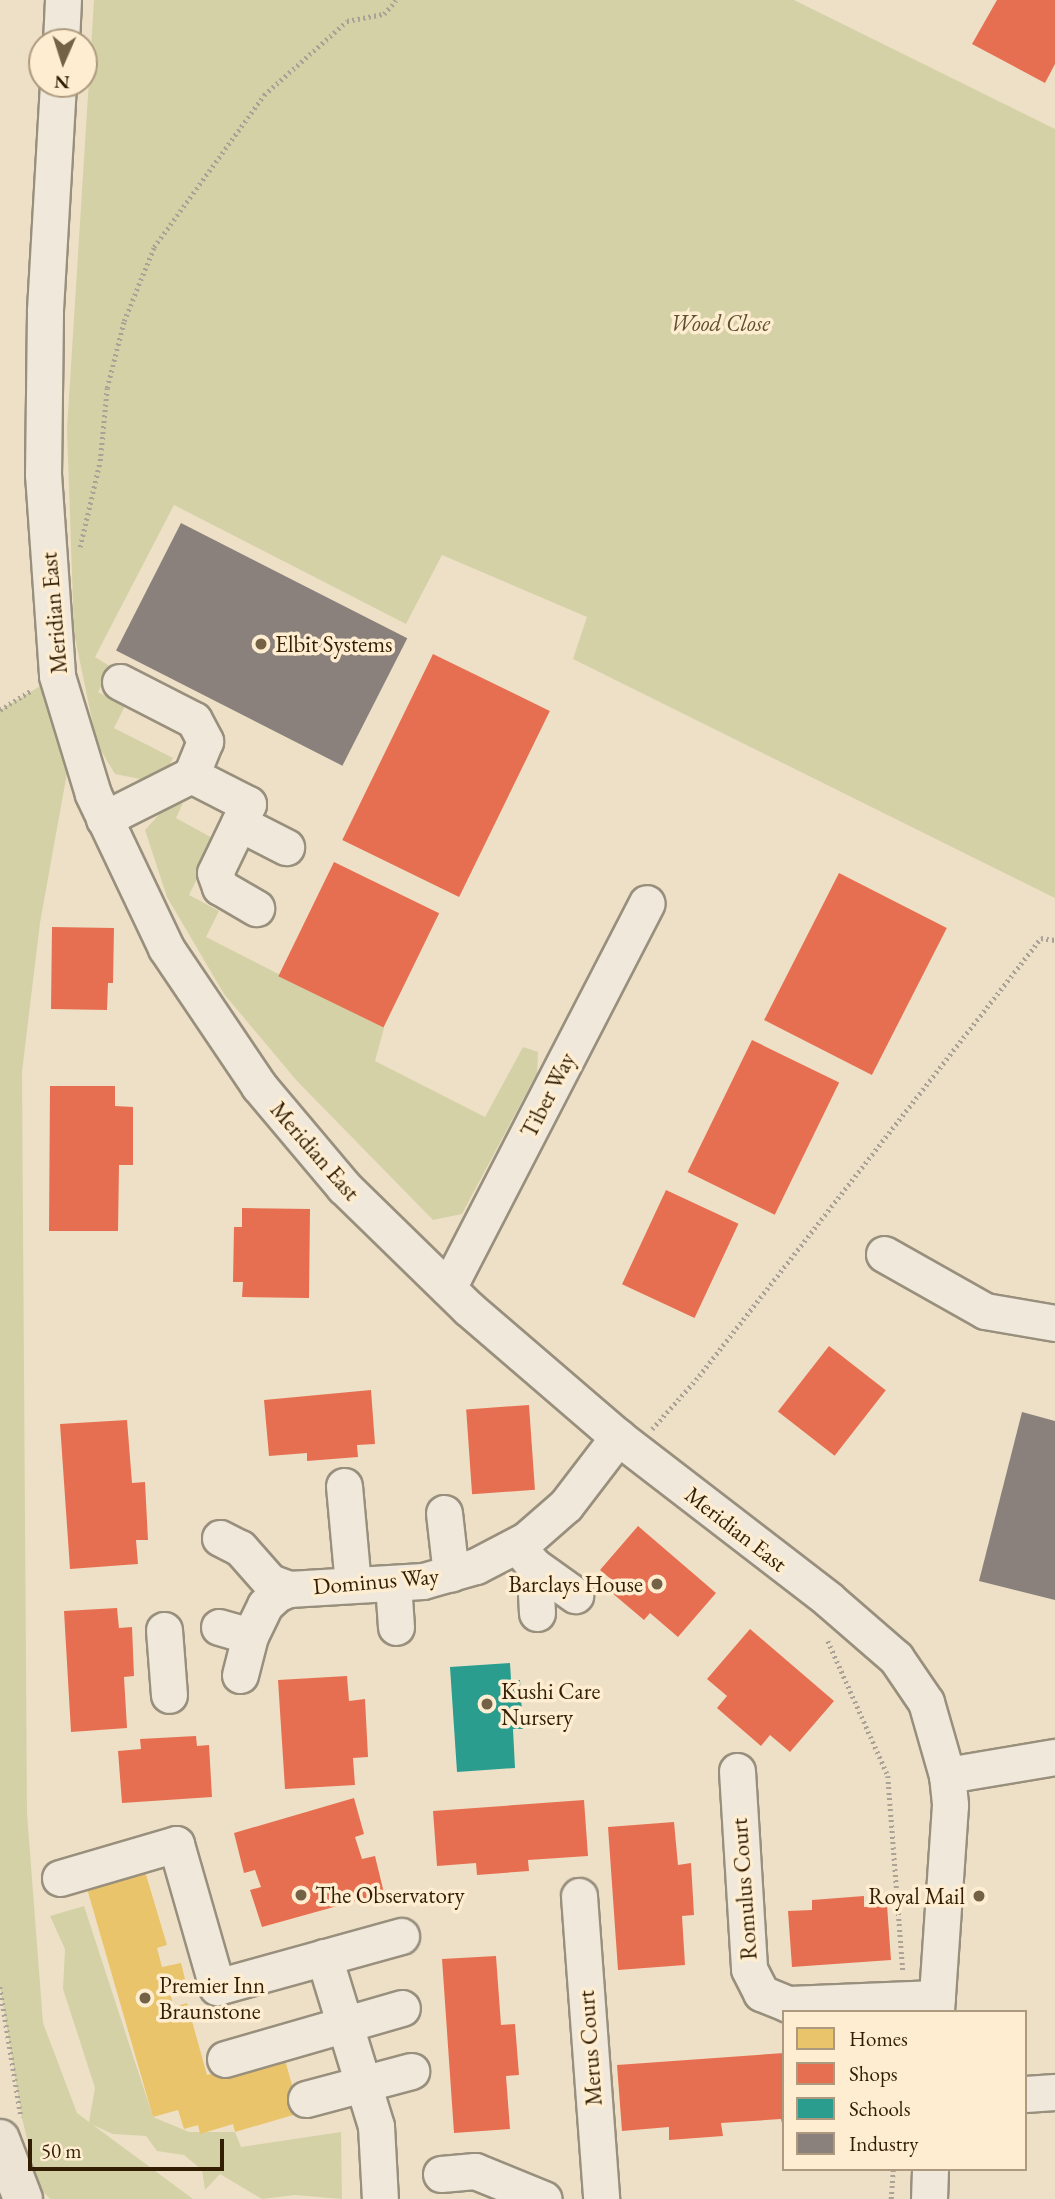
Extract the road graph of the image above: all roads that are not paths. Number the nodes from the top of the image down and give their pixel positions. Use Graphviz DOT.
graph roads {
  1 [pos="63,0"];
  2 [pos="62,28"];
  3 [pos="57,98"];
  4 [pos="120,682"];
  5 [pos="191,775"];
  6 [pos="104,819"];
  7 [pos="239,823"];
  8 [pos="286,847"];
  9 [pos="648,903"];
  10 [pos="256,908"];
  11 [pos="884,1254"];
  12 [pos="448,1288"];
  13 [pos="1055,1323"];
  14 [pos="618,1437"];
  15 [pos="344,1486"];
  16 [pos="444,1513"];
  17 [pos="230,1543"];
  18 [pos="517,1545"];
  19 [pos="542,1573"];
  20 [pos="451,1574"];
  21 [pos="393,1583"];
  22 [pos="352,1585"];
  23 [pos="289,1589"];
  24 [pos="575,1595"];
  25 [pos="537,1613"];
  26 [pos="396,1628"];
  27 [pos="164,1630"];
  28 [pos="240,1675"];
  29 [pos="169,1695"];
  30 [pos="1055,1757"];
  31 [pos="737,1771"];
  32 [pos="947,1774"];
  33 [pos="60,1878"];
  34 [pos="579,1896"];
  35 [pos="401,1936"];
  36 [pos="324,1957"];
  37 [pos="926,2003"];
  38 [pos="402,2008"];
  39 [pos="345,2024"];
  40 [pos="225,2059"];
  41 [pos="411,2071"];
  42 [pos="1055,2092"];
  43 [pos="1027,2094"];
  44 [pos="306,2099"];
  45 [pos="12,2134"];
  46 [pos="930,2171"];
  47 [pos="441,2174"];
  48 [pos="23,2199"];
  49 [pos="380,2199"];
  50 [pos="544,2199"];
  51 [pos="601,2199"];
  52 [pos="929,2199"];
  1 -- 2 [label="street"];
  3 -- 6 [label="street, Meridian East"];
  4 -- 5 [label="street"];
  5 -- 6 [label="street"];
  5 -- 7 [label="street"];
  6 -- 12 [label="street, Meridian East"];
  7 -- 8 [label="street"];
  7 -- 10 [label="street"];
  9 -- 12 [label="street, Tiber Way"];
  11 -- 13 [label="street"];
  12 -- 14 [label="street, Meridian East"];
  14 -- 18 [label="street, Dominus Way"];
  14 -- 32 [label="street, Meridian East"];
  15 -- 22 [label="street"];
  16 -- 20 [label="street"];
  17 -- 23 [label="street, Dominus Way"];
  18 -- 19 [label="street"];
  18 -- 20 [label="street, Dominus Way"];
  19 -- 24 [label="street"];
  19 -- 25 [label="street"];
  20 -- 21 [label="street, Dominus Way"];
  21 -- 22 [label="street, Dominus Way"];
  21 -- 26 [label="street"];
  22 -- 23 [label="street, Dominus Way"];
  23 -- 28 [label="street, Dominus Way"];
  27 -- 29 [label="street"];
  30 -- 32 [label="street"];
  31 -- 37 [label="street, Romulus Court"];
  32 -- 37 [label="street, Meridian East"];
  33 -- 36 [label="street"];
  34 -- 51 [label="street, Merus Court"];
  35 -- 36 [label="street"];
  36 -- 39 [label="street"];
  38 -- 39 [label="street"];
  39 -- 40 [label="street"];
  39 -- 49 [label="street"];
  41 -- 44 [label="street"];
  42 -- 43 [label="street"];
  45 -- 48 [label="highway"];
  46 -- 52 [label="street"];
  47 -- 50 [label="street"];
}
